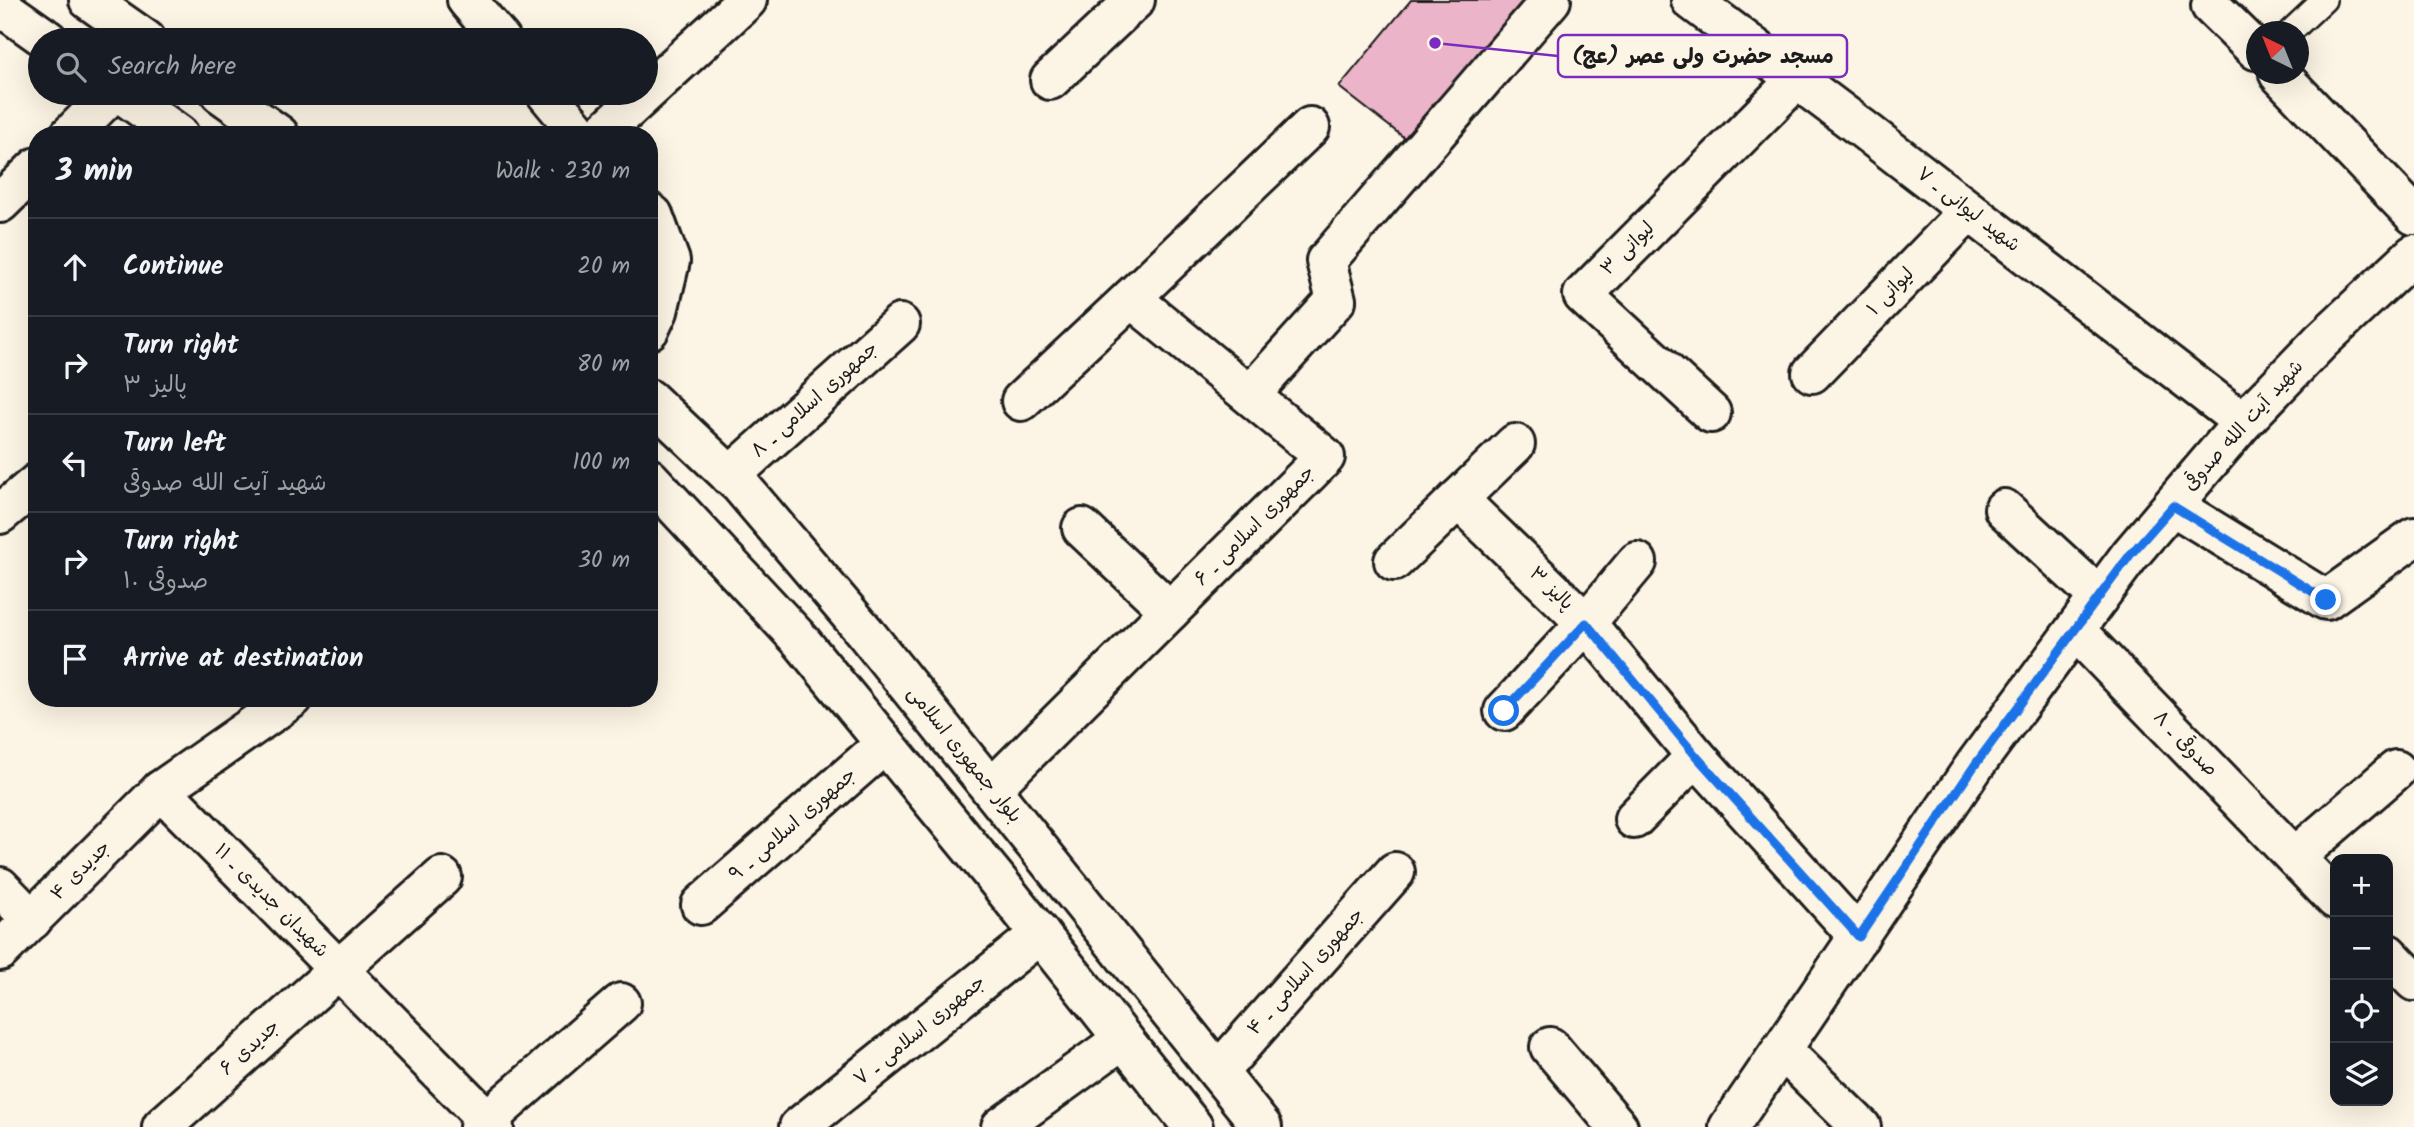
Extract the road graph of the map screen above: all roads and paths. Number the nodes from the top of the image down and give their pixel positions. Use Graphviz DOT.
graph roads {
  1 [pos="89,0"];
  2 [pos="467,0"];
  3 [pos="747,0"];
  4 [pos="1135,0"];
  5 [pos="1551,0"];
  6 [pos="1691,0"];
  7 [pos="2324,0"];
  8 [pos="0,6"];
  9 [pos="2211,6"];
  10 [pos="2302,21"];
  11 [pos="31,28"];
  12 [pos="129,28"];
  13 [pos="491,28"];
  14 [pos="2246,40"];
  15 [pos="1797,79"];
  16 [pos="1050,80"];
  17 [pos="658,82"];
  18 [pos="2289,84"];
  19 [pos="100,105"];
  20 [pos="138,105"];
  21 [pos="237,105"];
  22 [pos="556,105"];
  23 [pos="633,105"];
  24 [pos="78,126"];
  25 [pos="167,126"];
  26 [pos="266,126"];
  27 [pos="574,126"];
  28 [pos="610,126"];
  29 [pos="1310,127"];
  30 [pos="28,176"];
  31 [pos="0,203"];
  32 [pos="1969,211"];
  33 [pos="2414,215"];
  34 [pos="658,229"];
  35 [pos="2414,254"];
  36 [pos="1131,298"];
  37 [pos="658,311"];
  38 [pos="900,324"];
  39 [pos="1812,373"];
  40 [pos="1250,395"];
  41 [pos="1021,401"];
  42 [pos="658,407"];
  43 [pos="1711,413"];
  44 [pos="2243,422"];
  45 [pos="1515,444"];
  46 [pos="730,476"];
  47 [pos="658,488"];
  48 [pos="28,491"];
  49 [pos="1458,499"];
  50 [pos="2173,506"];
  51 [pos="2004,509"];
  52 [pos="0,514"];
  53 [pos="1082,528"];
  54 [pos="2414,537"];
  55 [pos="1394,561"];
  56 [pos="1637,562"];
  57 [pos="2099,597"];
  58 [pos="1170,611"];
  59 [pos="1586,623"];
  60 [pos="2075,630"];
  61 [pos="280,707"];
  62 [pos="1504,711"];
  63 [pos="886,744"];
  64 [pos="1696,756"];
  65 [pos="2396,770"];
  66 [pos="991,789"];
  67 [pos="161,790"];
  68 [pos="1634,819"];
  69 [pos="2295,857"];
  70 [pos="1395,872"];
  71 [pos="442,877"];
  72 [pos="0,887"];
  73 [pos="2330,894"];
  74 [pos="701,905"];
  75 [pos="32,920"];
  76 [pos="1040,934"];
  77 [pos="1859,937"];
  78 [pos="0,951"];
  79 [pos="2393,959"];
  80 [pos="338,969"];
  81 [pos="2414,981"];
  82 [pos="621,1003"];
  83 [pos="1123,1039"];
  84 [pos="1550,1047"];
  85 [pos="1783,1050"];
  86 [pos="1218,1072"];
  87 [pos="486,1124"];
  88 [pos="162,1127"];
  89 [pos="799,1127"];
  90 [pos="1001,1127"];
  91 [pos="1193,1127"];
  92 [pos="1262,1127"];
  93 [pos="1618,1127"];
  94 [pos="1729,1127"];
  95 [pos="1861,1127"];
  1 -- 12 [label="street"];
  2 -- 13 [label="street"];
  3 -- 17 [label="street"];
  4 -- 16 [label="street"];
  5 -- 40 [label="street"];
  6 -- 15 [label="street, شهید لیوانی ـ ۷"];
  7 -- 10 [label="lane"];
  8 -- 11 [label="street"];
  9 -- 14 [label="street"];
  15 -- 32 [label="street, شهید لیوانی ـ ۷"];
  15 -- 43 [label="street, لیوانی ۳"];
  18 -- 33 [label="street"];
  19 -- 24 [label="street"];
  20 -- 25 [label="street"];
  21 -- 26 [label="street"];
  22 -- 27 [label="street"];
  23 -- 28 [label="street"];
  29 -- 36 [label="street"];
  30 -- 31 [label="street"];
  32 -- 39 [label="street, لیوانی ۱"];
  32 -- 44 [label="street, شهید لیوانی ـ ۷"];
  34 -- 37 [label="street"];
  35 -- 44 [label="street, شهید آیت الله صدوقی"];
  36 -- 40 [label="street, جمهوری اسلامی ـ ۶"];
  36 -- 41 [label="street"];
  38 -- 46 [label="street, جمهوری اسلامی ـ ۸"];
  40 -- 58 [label="street, جمهوری اسلامی ـ ۶"];
  42 -- 46 [label="street, بلوار جمهوری اسلامی"];
  44 -- 50 [label="street, شهید آیت الله صدوقی"];
  45 -- 49 [label="street"];
  46 -- 66 [label="street, بلوار جمهوری اسلامی"];
  47 -- 63 [label="street"];
  48 -- 52 [label="street"];
  49 -- 55 [label="street"];
  49 -- 59 [label="street, پالیز ۳"];
  50 -- 54 [label="street"];
  50 -- 57 [label="street, شهید آیت الله صدوقی"];
  51 -- 57 [label="street"];
  53 -- 58 [label="street"];
  56 -- 59 [label="street"];
  57 -- 60 [label="street, شهید آیت الله صدوقی"];
  58 -- 66 [label="street, جمهوری اسلامی ـ ۶"];
  59 -- 62 [label="street"];
  59 -- 64 [label="street, پالیز ۳"];
  60 -- 69 [label="street, صدوقی ـ ۸"];
  60 -- 77 [label="street, شهید آیت الله صدوقی"];
  61 -- 67 [label="street"];
  63 -- 74 [label="street, جمهوری اسلامی ـ ۹"];
  63 -- 76 [label="street"];
  64 -- 68 [label="street"];
  64 -- 77 [label="street, پالیز ۳"];
  65 -- 69 [label="street"];
  66 -- 86 [label="street, بلوار جمهوری اسلامی"];
  67 -- 75 [label="street, جدیدی ۴"];
  67 -- 80 [label="street, شهیدان جدیدی ـ ۱۱"];
  69 -- 73 [label="street, صدوقی ـ ۸"];
  70 -- 86 [label="street, جمهوری اسلامی ـ ۴"];
  71 -- 80 [label="street, جدیدی ۶"];
  72 -- 75 [label="street"];
  75 -- 78 [label="street, جدیدی ۴"];
  76 -- 83 [label="street"];
  76 -- 89 [label="street, جمهوری اسلامی ـ ۷"];
  77 -- 85 [label="street, شهید آیت الله صدوقی"];
  79 -- 81 [label="street"];
  80 -- 87 [label="street, شهیدان جدیدی ـ ۱۱"];
  80 -- 88 [label="street, جدیدی ۶"];
  82 -- 87 [label="street"];
  83 -- 90 [label="street"];
  83 -- 91 [label="street"];
  84 -- 93 [label="street"];
  85 -- 94 [label="street, شهید آیت الله صدوقی"];
  85 -- 95 [label="street"];
  86 -- 92 [label="street, بلوار جمهوری اسلامی"];
}
